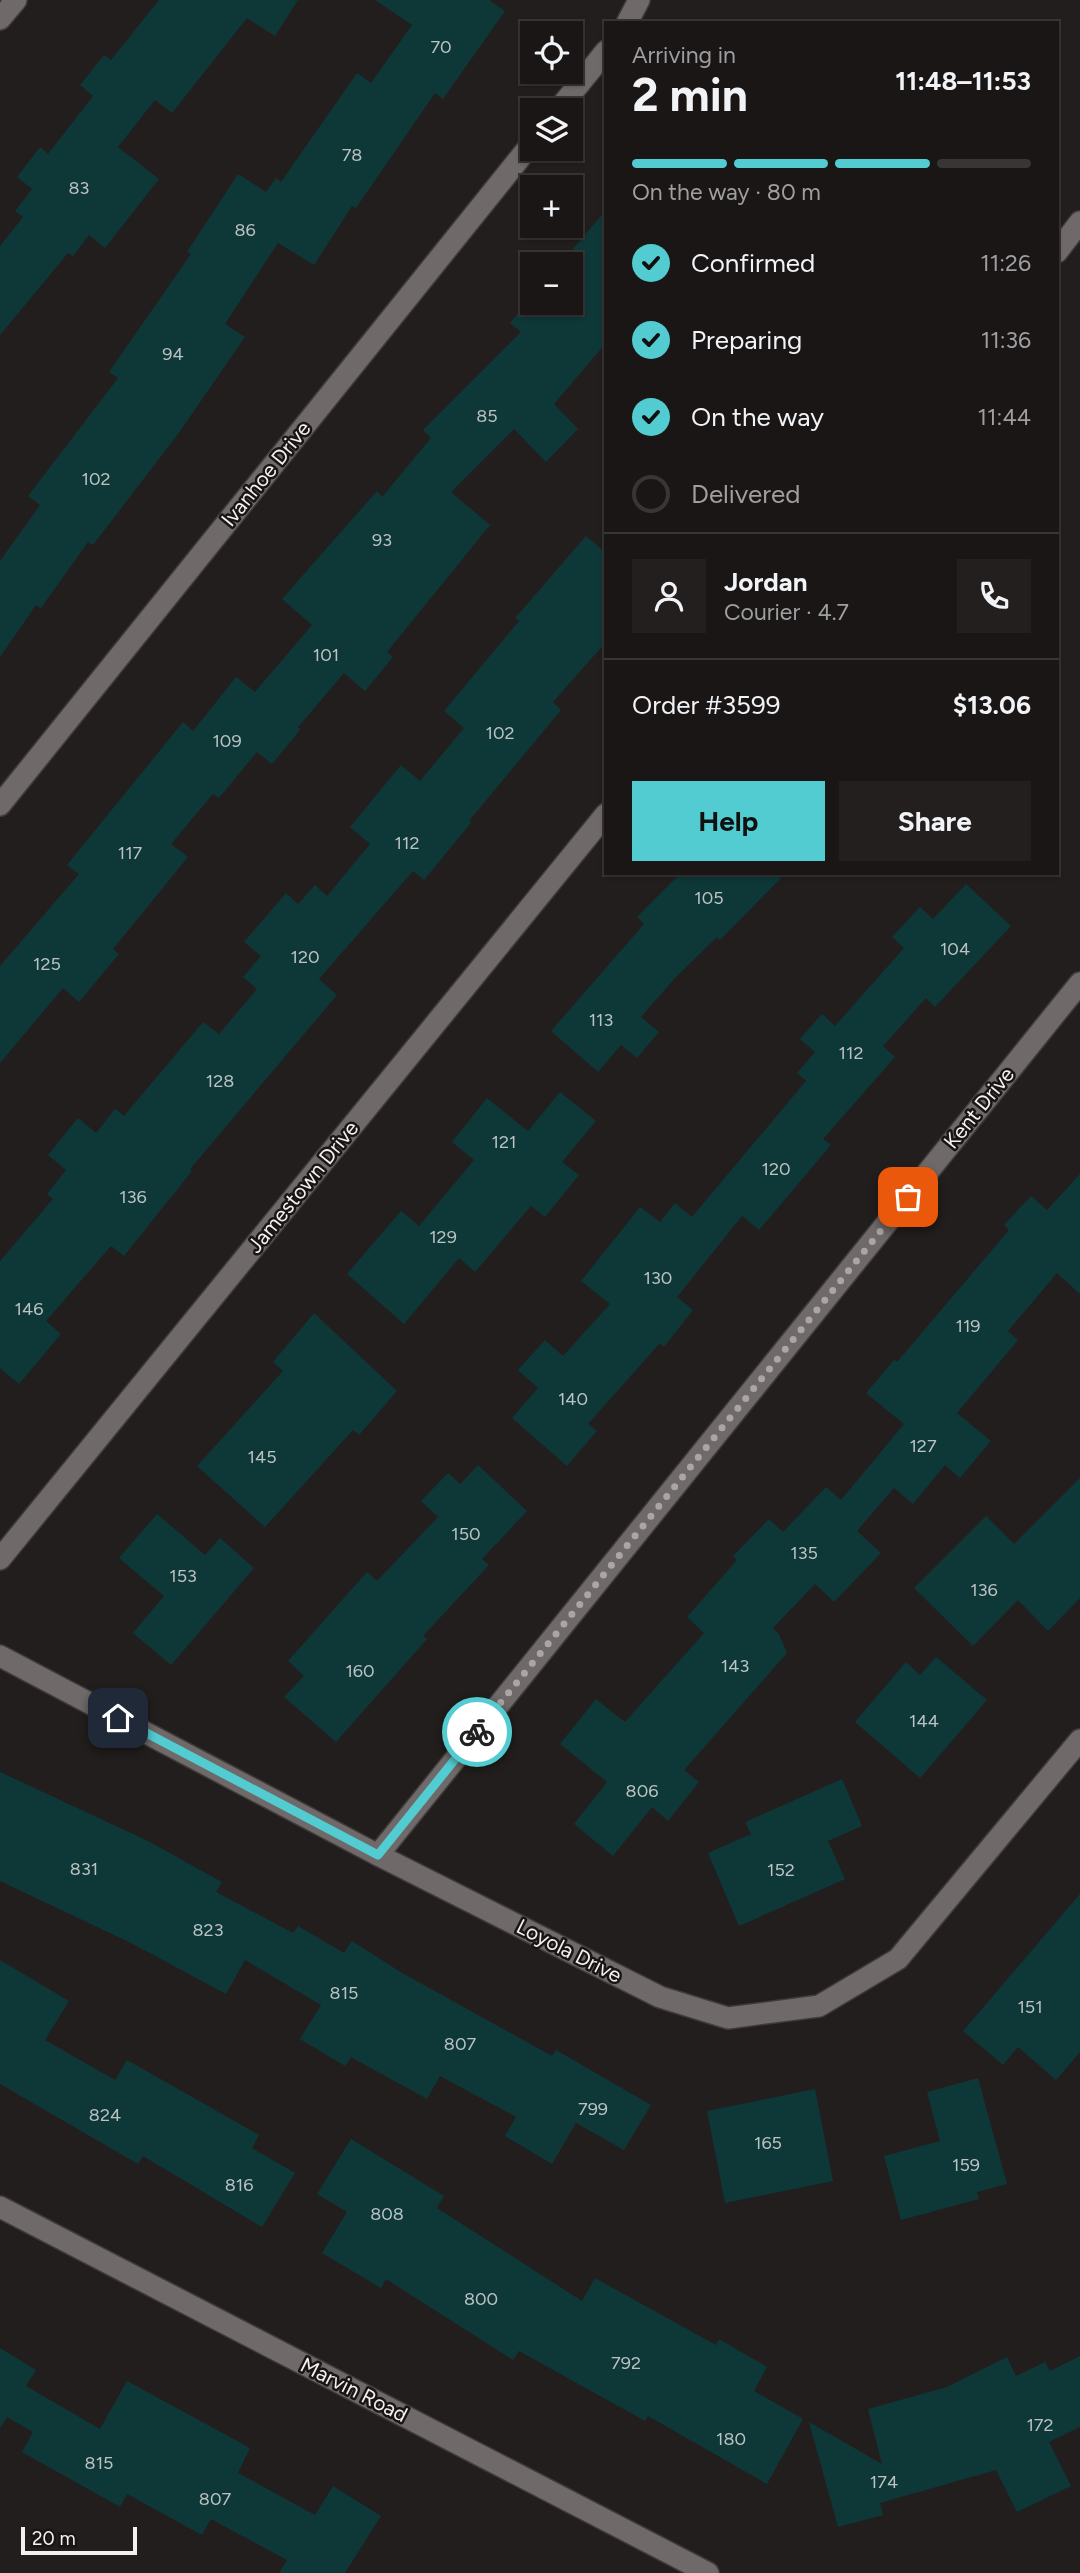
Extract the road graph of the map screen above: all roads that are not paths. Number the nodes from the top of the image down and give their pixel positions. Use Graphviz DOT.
graph roads {
  1 [pos="16,0"];
  2 [pos="639,0"];
  3 [pos="0,19"];
  4 [pos="628,21"];
  5 [pos="604,53"];
  6 [pos="568,98"];
  7 [pos="520,158"];
  8 [pos="1080,222"];
  9 [pos="1059,249"];
  10 [pos="0,805"];
  11 [pos="604,816"];
  12 [pos="1080,983"];
  13 [pos="0,1559"];
  14 [pos="0,1656"];
  15 [pos="1080,1740"];
  16 [pos="378,1855"];
  17 [pos="0,2207"];
  18 [pos="708,2573"];
  1 -- 3 [label="street"];
  2 -- 4 [label="street"];
  5 -- 6 [label="street"];
  7 -- 10 [label="street, Ivanhoe Drive"];
  8 -- 9 [label="street"];
  11 -- 13 [label="street, Jamestown Drive"];
  12 -- 16 [label="street, Kent Drive"];
  14 -- 16 [label="street, Loyola Drive"];
  15 -- 16 [label="street, Loyola Drive"];
  17 -- 18 [label="street, Marvin Road"];
}
